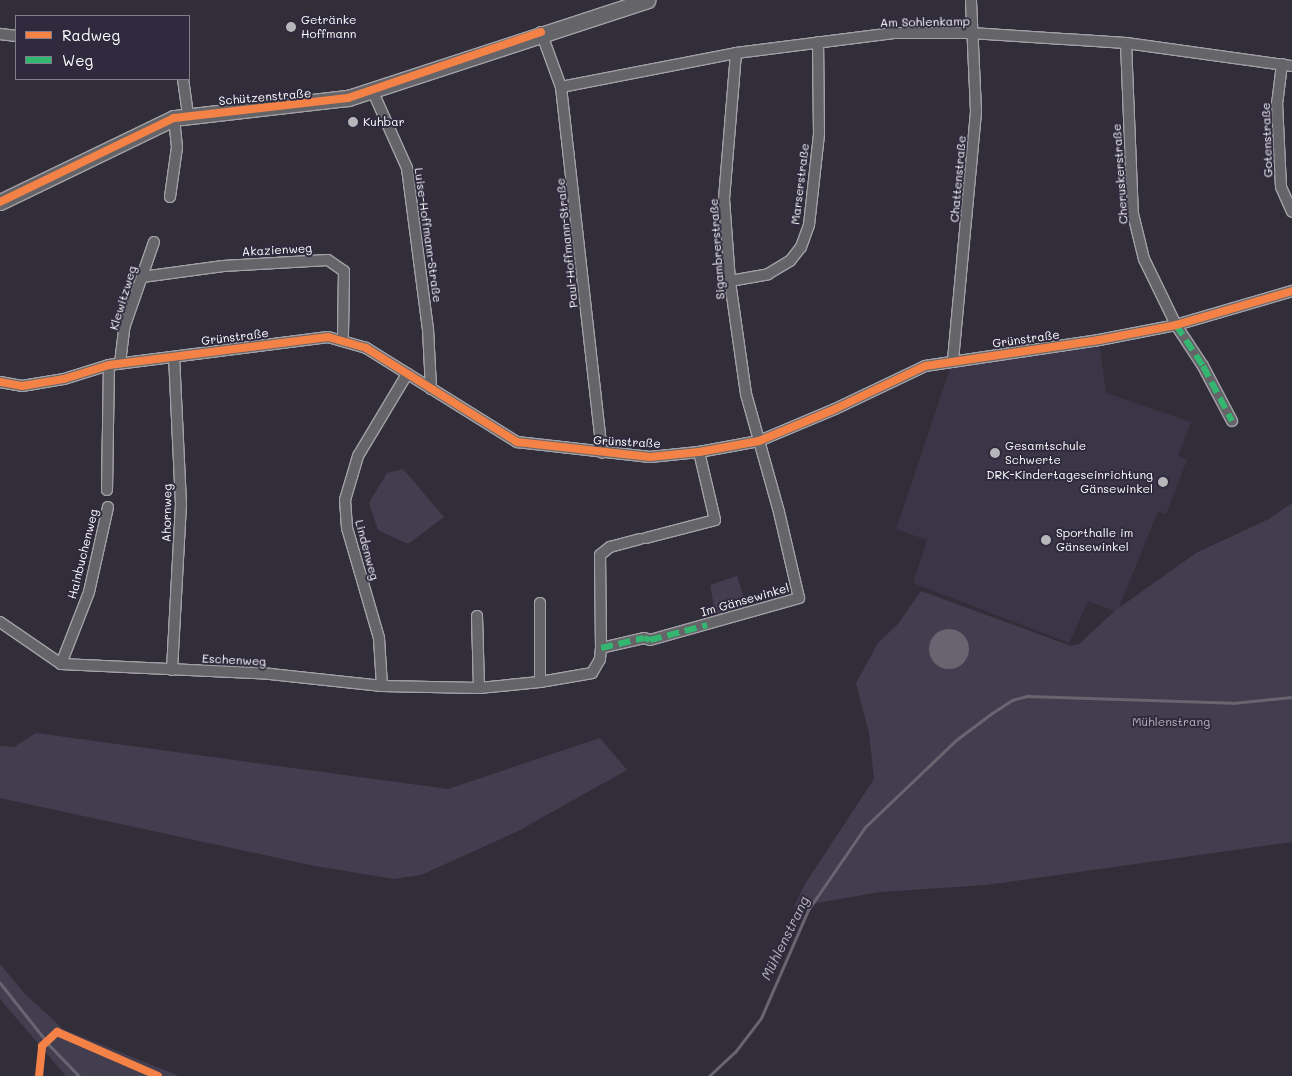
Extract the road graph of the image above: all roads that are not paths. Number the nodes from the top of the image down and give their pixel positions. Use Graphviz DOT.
graph roads {
  1 [pos="647,0"];
  2 [pos="971,0"];
  3 [pos="541,32"];
  4 [pos="972,33"];
  5 [pos="0,34"];
  6 [pos="15,36"];
  7 [pos="818,42"];
  8 [pos="1126,43"];
  9 [pos="736,53"];
  10 [pos="1287,65"];
  11 [pos="183,80"];
  12 [pos="561,87"];
  13 [pos="373,92"];
  14 [pos="181,117"];
  15 [pos="170,197"];
  16 [pos="0,202"];
  17 [pos="1292,212"];
  18 [pos="154,242"];
  19 [pos="142,277"];
  20 [pos="730,281"];
  21 [pos="1292,291"];
  22 [pos="1176,325"];
  23 [pos="343,338"];
  24 [pos="174,357"];
  25 [pos="953,360"];
  26 [pos="120,363"];
  27 [pos="109,365"];
  28 [pos="407,374"];
  29 [pos="2,387"];
  30 [pos="431,389"];
  31 [pos="1232,421"];
  32 [pos="759,441"];
  33 [pos="699,452"];
  34 [pos="602,453"];
  35 [pos="107,490"];
  36 [pos="108,507"];
  37 [pos="540,603"];
  38 [pos="477,616"];
  39 [pos="0,622"];
  40 [pos="601,648"];
  41 [pos="61,664"];
  42 [pos="172,670"];
  43 [pos="540,682"];
  44 [pos="382,686"];
  45 [pos="479,688"];
  1 -- 3 [label="main road, Schützenstraße"];
  2 -- 4 [label="street, Chattenstraße"];
  3 -- 12 [label="street, Paul-Hoffmann-Straße"];
  3 -- 13 [label="main road, Schützenstraße"];
  4 -- 7 [label="street, Am Sohlenkamp"];
  4 -- 8 [label="street, Am Sohlenkamp"];
  4 -- 25 [label="street, Chattenstraße"];
  5 -- 6 [label="street"];
  7 -- 9 [label="street, Am Sohlenkamp"];
  7 -- 20 [label="street, Marserstraße"];
  8 -- 10 [label="street, Am Sohlenkamp"];
  8 -- 22 [label="street, Cheruskerstraße"];
  9 -- 12 [label="street, Am Sohlenkamp"];
  9 -- 20 [label="street, Sigambrerstraße"];
  10 -- 17 [label="street, Gotenstraße"];
  11 -- 14 [label="street"];
  12 -- 34 [label="street, Paul-Hoffmann-Straße"];
  13 -- 14 [label="main road, Schützenstraße"];
  13 -- 30 [label="street, Luise-Hoffmann-Straße"];
  14 -- 15 [label="street"];
  14 -- 16 [label="main road, Schützenstraße"];
  18 -- 19 [label="street, Klewitzweg"];
  19 -- 23 [label="street, Akazienweg"];
  19 -- 26 [label="street, Klewitzweg"];
  20 -- 32 [label="street, Sigambrerstraße"];
  21 -- 22 [label="street, Grünstraße"];
  22 -- 25 [label="street, Grünstraße"];
  22 -- 31 [label="street"];
  23 -- 24 [label="street, Grünstraße"];
  23 -- 28 [label="street, Grünstraße"];
  24 -- 26 [label="street, Grünstraße"];
  24 -- 42 [label="street, Ahornweg"];
  25 -- 32 [label="street, Grünstraße"];
  26 -- 27 [label="street, Grünstraße"];
  27 -- 29 [label="street, Grünstraße"];
  27 -- 35 [label="street"];
  28 -- 30 [label="street, Grünstraße"];
  28 -- 44 [label="street, Lindenweg"];
  30 -- 34 [label="street, Grünstraße"];
  32 -- 33 [label="street, Grünstraße"];
  32 -- 40 [label="street, Im Gänsewinkel"];
  33 -- 34 [label="street, Grünstraße"];
  33 -- 40 [label="street, Eschenweg"];
  36 -- 41 [label="street, Hainbuchenweg"];
  37 -- 43 [label="street"];
  38 -- 45 [label="street"];
  39 -- 41 [label="street"];
  40 -- 43 [label="street, Eschenweg"];
  41 -- 42 [label="street, Eschenweg"];
  42 -- 44 [label="street, Eschenweg"];
  43 -- 45 [label="street, Eschenweg"];
  44 -- 45 [label="street, Eschenweg"];
}
